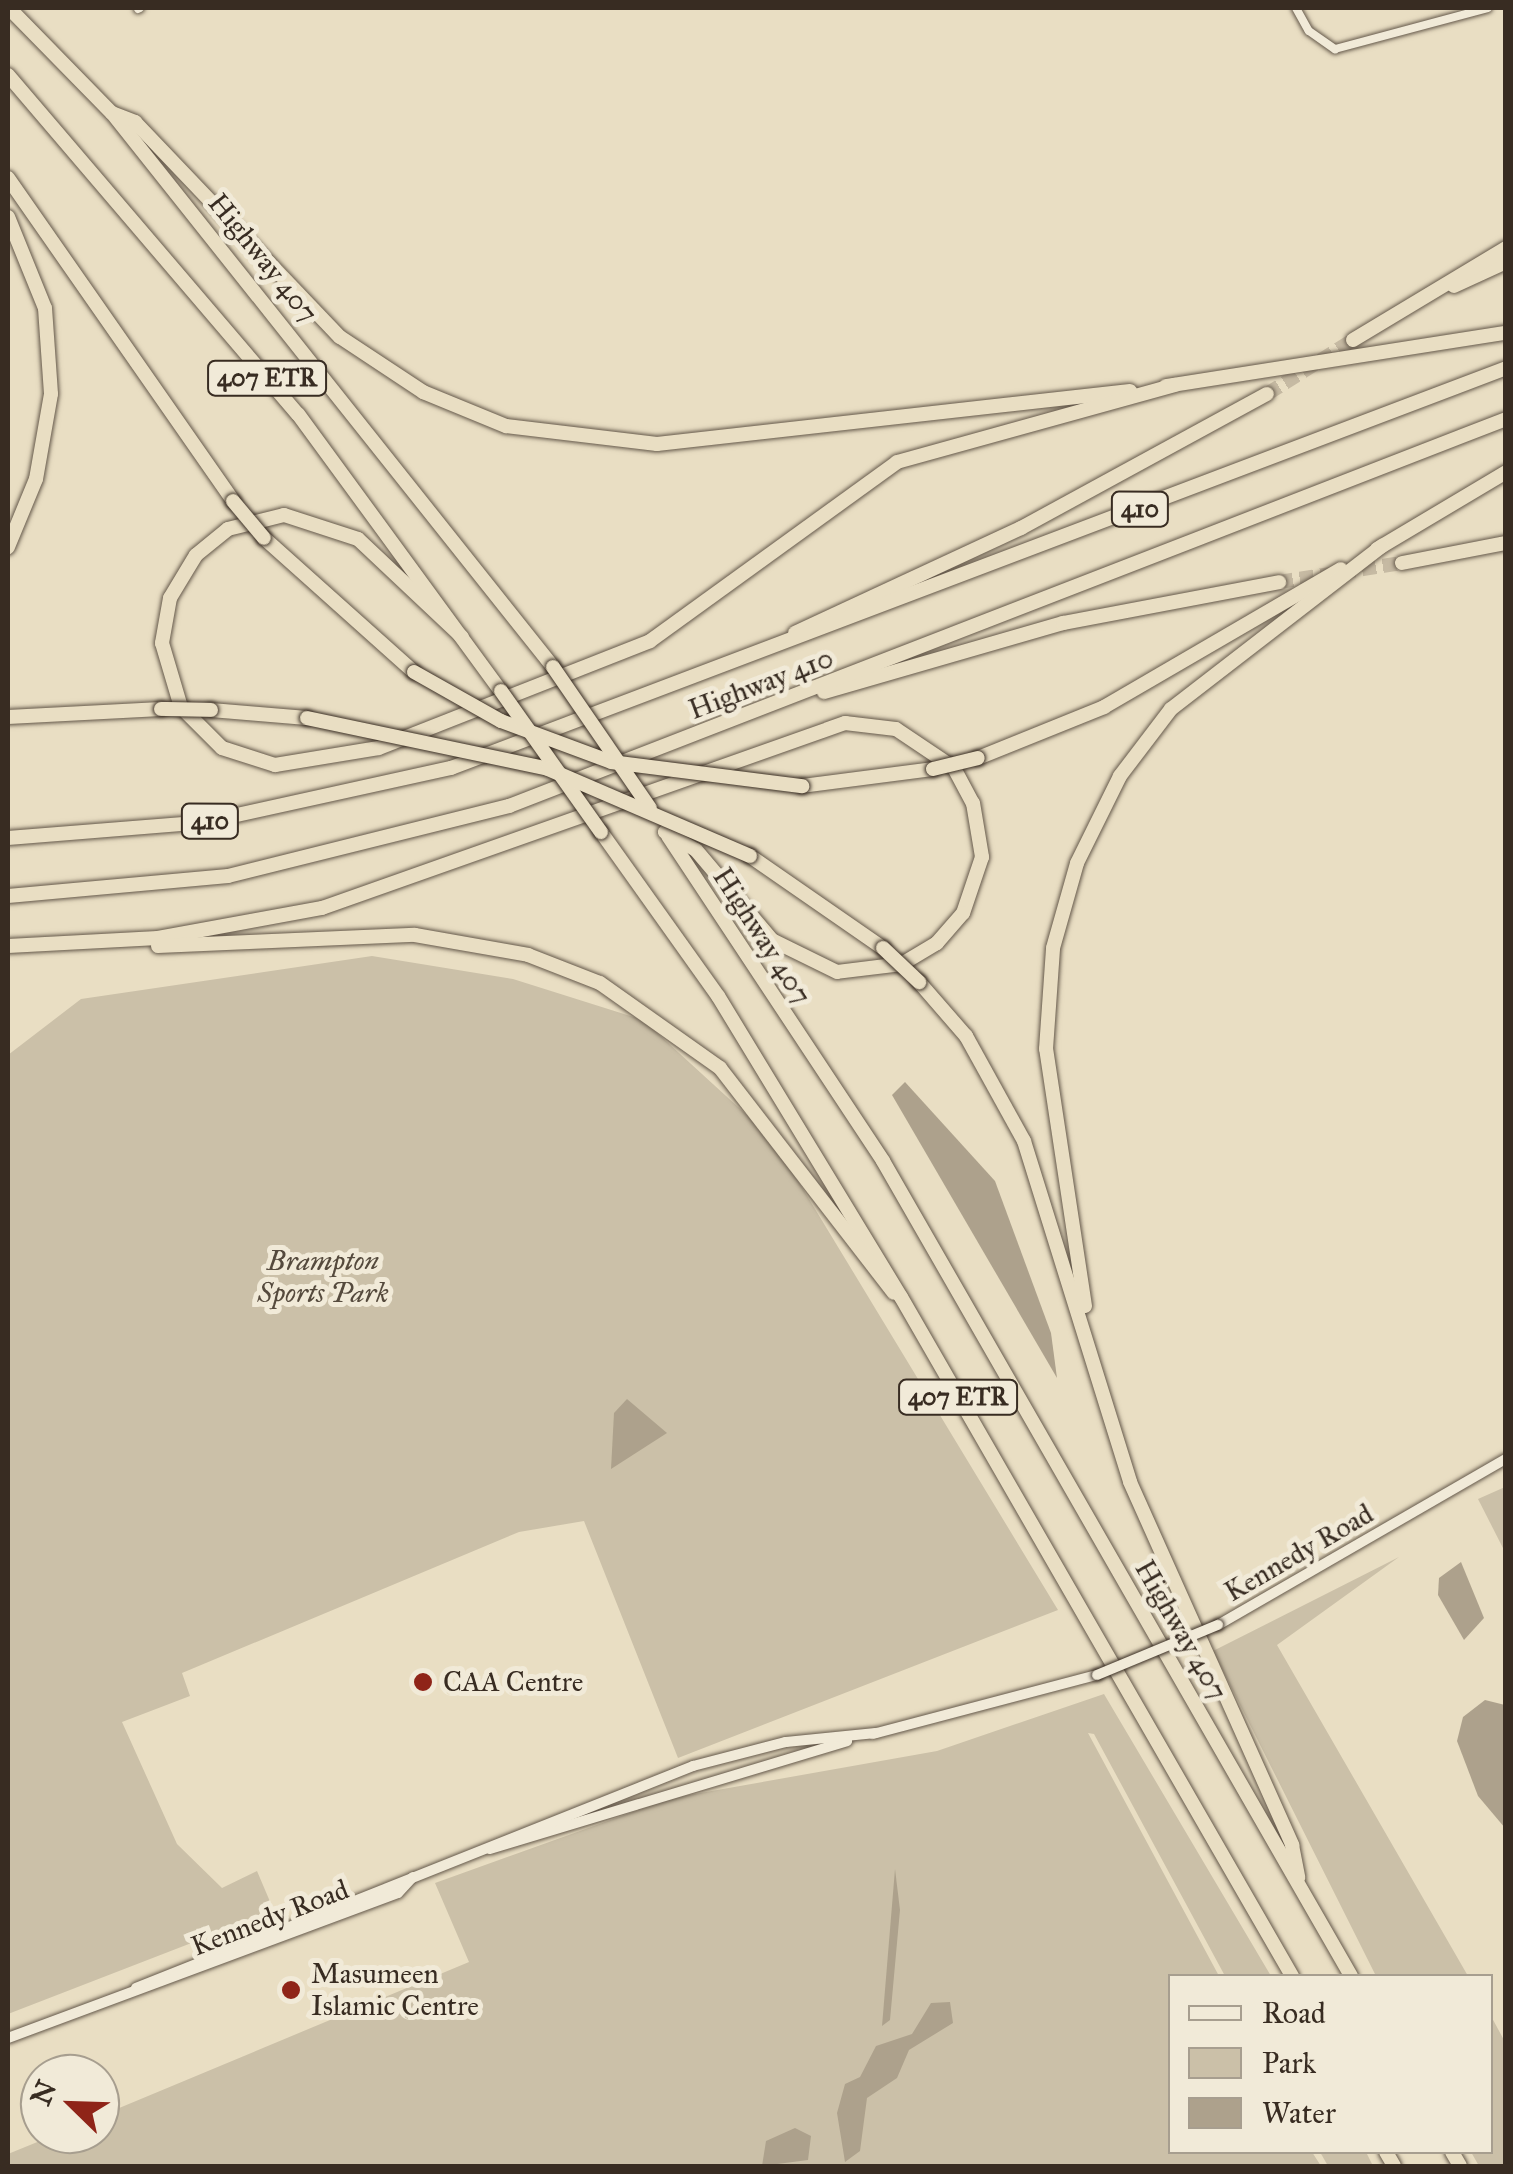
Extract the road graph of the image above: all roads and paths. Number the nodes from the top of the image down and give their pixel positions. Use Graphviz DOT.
graph roads {
  1 [pos="9,8"];
  2 [pos="1296,8"];
  3 [pos="1488,8"];
  4 [pos="8,75"];
  5 [pos="112,113"];
  6 [pos="8,178"];
  7 [pos="8,217"];
  8 [pos="1506,248"];
  9 [pos="1506,262"];
  10 [pos="1408,306"];
  11 [pos="1506,333"];
  12 [pos="1353,340"];
  13 [pos="1506,368"];
  14 [pos="1174,385"];
  15 [pos="1267,394"];
  16 [pos="1506,419"];
  17 [pos="1506,472"];
  18 [pos="1506,544"];
  19 [pos="1382,546"];
  20 [pos="8,547"];
  21 [pos="1402,562"];
  22 [pos="1279,582"];
  23 [pos="462,637"];
  24 [pos="774,645"];
  25 [pos="803,695"];
  26 [pos="8,717"];
  27 [pos="665,832"];
  28 [pos="8,838"];
  29 [pos="8,896"];
  30 [pos="13,946"];
  31 [pos="900,1297"];
  32 [pos="1085,1337"];
  33 [pos="1506,1459"];
  34 [pos="1300,1888"];
  35 [pos="1291,1974"];
  36 [pos="1350,1974"];
  37 [pos="8,2038"];
  1 -- 5 [label="highway, Highway 407 / 407 ETR"];
  2 -- 3 [label="street"];
  4 -- 23 [label="highway, 407 ETR"];
  5 -- 14 [label="highway"];
  5 -- 27 [label="highway, Highway 407 / 407 ETR, bridge"];
  6 -- 19 [label="highway, bridge"];
  7 -- 20 [label="highway"];
  8 -- 10 [label="highway"];
  9 -- 10 [label="highway"];
  10 -- 12 [label="highway"];
  11 -- 14 [label="highway"];
  13 -- 24 [label="highway, Highway 410 / 410"];
  14 -- 23 [label="highway"];
  15 -- 24 [label="highway"];
  16 -- 25 [label="highway, Highway 410 / 410"];
  17 -- 19 [label="highway"];
  18 -- 21 [label="highway"];
  19 -- 32 [label="highway"];
  22 -- 25 [label="highway"];
  23 -- 31 [label="highway, 407 ETR, bridge"];
  24 -- 28 [label="highway, Highway 410 / 410"];
  25 -- 29 [label="highway, Highway 410 / 410"];
  26 -- 32 [label="highway, bridge"];
  27 -- 30 [label="highway"];
  27 -- 34 [label="highway, Highway 407 / 407 ETR"];
  30 -- 31 [label="highway"];
  31 -- 35 [label="highway, 407 ETR"];
  32 -- 34 [label="highway"];
  33 -- 37 [label="main road, Kennedy Road, bridge"];
  34 -- 36 [label="highway, Highway 407 / 407 ETR"];
}
